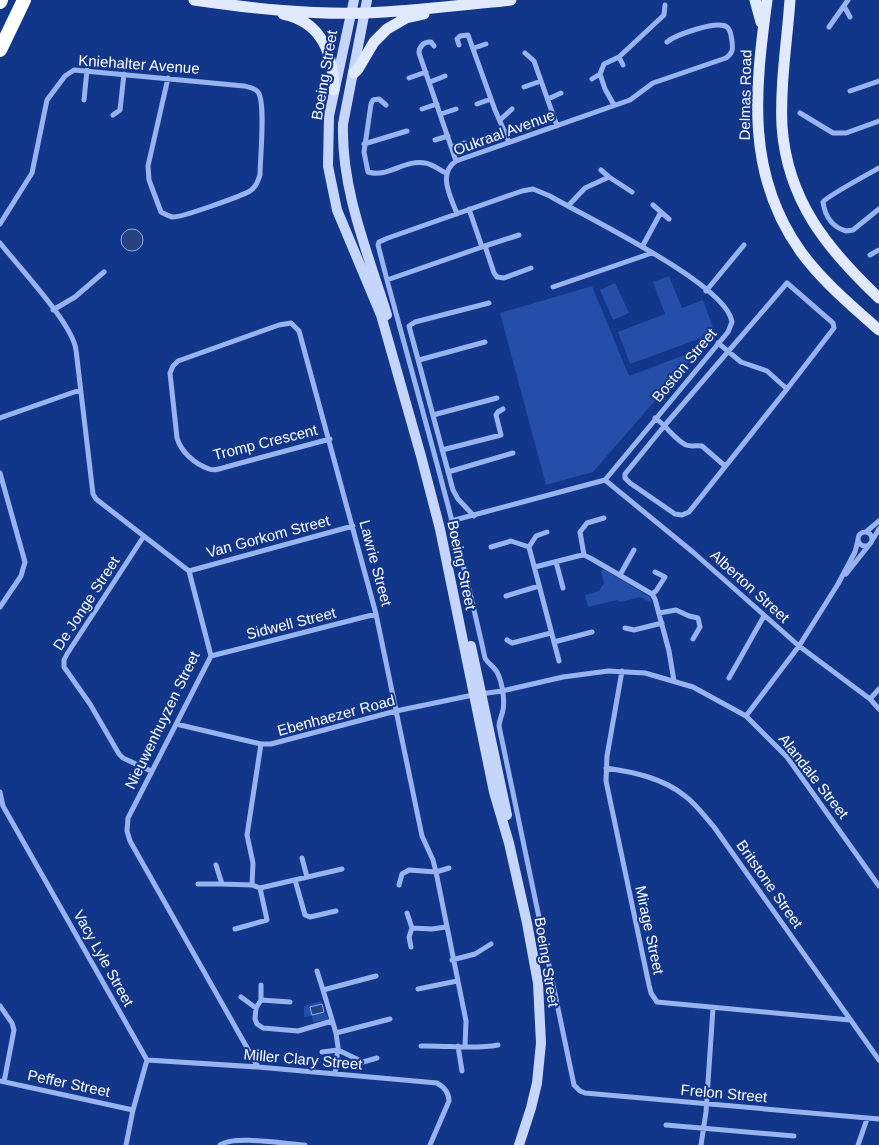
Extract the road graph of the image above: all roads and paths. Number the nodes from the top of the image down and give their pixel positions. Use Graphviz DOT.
graph roads {
  1 [pos="24,0"];
  2 [pos="194,0"];
  3 [pos="354,0"];
  4 [pos="367,0"];
  5 [pos="511,0"];
  6 [pos="755,0"];
  7 [pos="767,0"];
  8 [pos="790,0"];
  9 [pos="796,0"];
  10 [pos="848,0"];
  11 [pos="225,4"];
  12 [pos="664,6"];
  13 [pos="844,6"];
  14 [pos="436,7"];
  15 [pos="351,13"];
  16 [pos="365,13"];
  17 [pos="850,17"];
  18 [pos="789,18"];
  19 [pos="829,28"];
  20 [pos="634,35"];
  21 [pos="637,41"];
  22 [pos="667,42"];
  23 [pos="761,43"];
  24 [pos="486,44"];
  25 [pos="459,45"];
  26 [pos="434,46"];
  27 [pos="474,48"];
  28 [pos="0,50"];
  29 [pos="525,53"];
  30 [pos="621,53"];
  31 [pos="623,65"];
  32 [pos="87,70"];
  33 [pos="426,72"];
  34 [pos="124,74"];
  35 [pos="354,74"];
  36 [pos="600,74"];
  37 [pos="445,76"];
  38 [pos="168,78"];
  39 [pos="409,78"];
  40 [pos="592,79"];
  41 [pos="541,81"];
  42 [pos="879,81"];
  43 [pos="430,82"];
  44 [pos="524,87"];
  45 [pos="334,90"];
  46 [pos="850,91"];
  47 [pos="561,93"];
  48 [pos="491,99"];
  49 [pos="548,99"];
  50 [pos="84,100"];
  51 [pos="438,104"];
  52 [pos="477,104"];
  53 [pos="386,105"];
  54 [pos="614,105"];
  55 [pos="422,108"];
  56 [pos="456,109"];
  57 [pos="512,109"];
  58 [pos="800,112"];
  59 [pos="441,114"];
  60 [pos="113,115"];
  61 [pos="500,120"];
  62 [pos="879,121"];
  63 [pos="557,126"];
  64 [pos="504,130"];
  65 [pos="407,131"];
  66 [pos="448,136"];
  67 [pos="490,136"];
  68 [pos="435,140"];
  69 [pos="466,142"];
  70 [pos="509,142"];
  71 [pos="364,144"];
  72 [pos="452,147"];
  73 [pos="456,161"];
  74 [pos="879,168"];
  75 [pos="601,170"];
  76 [pos="446,173"];
  77 [pos="609,177"];
  78 [pos="632,192"];
  79 [pos="653,205"];
  80 [pos="568,206"];
  81 [pos="469,209"];
  82 [pos="879,209"];
  83 [pos="661,212"];
  84 [pos="457,214"];
  85 [pos="669,218"];
  86 [pos="0,224"];
  87 [pos="519,235"];
  88 [pos="0,244"];
  89 [pos="744,245"];
  90 [pos="483,246"];
  91 [pos="642,247"];
  92 [pos="378,248"];
  93 [pos="879,250"];
  94 [pos="652,253"];
  95 [pos="870,255"];
  96 [pos="530,268"];
  97 [pos="104,272"];
  98 [pos="386,280"];
  99 [pos="553,287"];
  100 [pos="706,290"];
  101 [pos="879,298"];
  102 [pos="489,303"];
  103 [pos="53,310"];
  104 [pos="879,330"];
  105 [pos="259,332"];
  106 [pos="485,342"];
  107 [pos="718,343"];
  108 [pos="729,352"];
  109 [pos="419,360"];
  110 [pos="787,389"];
  111 [pos="80,390"];
  112 [pos="497,398"];
  113 [pos="503,410"];
  114 [pos="433,415"];
  115 [pos="0,418"];
  116 [pos="655,418"];
  117 [pos="665,425"];
  118 [pos="330,439"];
  119 [pos="442,450"];
  120 [pos="513,453"];
  121 [pos="725,466"];
  122 [pos="448,472"];
  123 [pos="0,473"];
  124 [pos="605,480"];
  125 [pos="474,516"];
  126 [pos="604,518"];
  127 [pos="879,521"];
  128 [pos="451,522"];
  129 [pos="353,526"];
  130 [pos="879,528"];
  131 [pos="547,532"];
  132 [pos="867,532"];
  133 [pos="144,536"];
  134 [pos="873,539"];
  135 [pos="858,540"];
  136 [pos="869,545"];
  137 [pos="491,547"];
  138 [pos="529,547"];
  139 [pos="634,550"];
  140 [pos="584,555"];
  141 [pos="556,562"];
  142 [pos="535,568"];
  143 [pos="189,570"];
  144 [pos="655,572"];
  145 [pos="620,575"];
  146 [pos="838,584"];
  147 [pos="540,586"];
  148 [pos="563,588"];
  149 [pos="652,594"];
  150 [pos="506,596"];
  151 [pos="0,607"];
  152 [pos="659,613"];
  153 [pos="376,614"];
  154 [pos="764,616"];
  155 [pos="662,623"];
  156 [pos="624,628"];
  157 [pos="592,632"];
  158 [pos="552,633"];
  159 [pos="694,638"];
  160 [pos="507,640"];
  161 [pos="554,642"];
  162 [pos="799,646"];
  163 [pos="211,656"];
  164 [pos="559,661"];
  165 [pos="622,671"];
  166 [pos="728,678"];
  167 [pos="674,680"];
  168 [pos="879,689"];
  169 [pos="502,692"];
  170 [pos="477,694"];
  171 [pos="870,699"];
  172 [pos="879,710"];
  173 [pos="396,711"];
  174 [pos="746,716"];
  175 [pos="176,724"];
  176 [pos="261,744"];
  177 [pos="606,768"];
  178 [pos="151,771"];
  179 [pos="0,792"];
  180 [pos="2,807"];
  181 [pos="302,858"];
  182 [pos="216,865"];
  183 [pos="449,868"];
  184 [pos="342,869"];
  185 [pos="436,872"];
  186 [pos="307,877"];
  187 [pos="295,880"];
  188 [pos="198,884"];
  189 [pos="222,884"];
  190 [pos="252,885"];
  191 [pos="399,885"];
  192 [pos="879,886"];
  193 [pos="260,888"];
  194 [pos="336,911"];
  195 [pos="407,913"];
  196 [pos="446,927"];
  197 [pos="412,928"];
  198 [pos="235,929"];
  199 [pos="491,944"];
  200 [pos="411,947"];
  201 [pos="452,960"];
  202 [pos="317,971"];
  203 [pos="376,976"];
  204 [pos="457,981"];
  205 [pos="261,984"];
  206 [pos="418,989"];
  207 [pos="323,990"];
  208 [pos="241,997"];
  209 [pos="261,1000"];
  210 [pos="290,1002"];
  211 [pos="0,1006"];
  212 [pos="256,1008"];
  213 [pos="713,1008"];
  214 [pos="390,1019"];
  215 [pos="850,1020"];
  216 [pos="332,1021"];
  217 [pos="336,1033"];
  218 [pos="498,1045"];
  219 [pos="421,1046"];
  220 [pos="458,1046"];
  221 [pos="465,1047"];
  222 [pos="338,1050"];
  223 [pos="322,1052"];
  224 [pos="377,1058"];
  225 [pos="147,1060"];
  226 [pos="879,1060"];
  227 [pos="258,1067"];
  228 [pos="462,1071"];
  229 [pos="335,1074"];
  230 [pos="573,1080"];
  231 [pos="2,1081"];
  232 [pos="706,1104"];
  233 [pos="133,1110"];
  234 [pos="867,1119"];
  235 [pos="879,1120"];
  236 [pos="666,1125"];
  237 [pos="704,1128"];
  238 [pos="794,1136"];
  239 [pos="126,1145"];
  240 [pos="220,1145"];
  241 [pos="305,1145"];
  242 [pos="430,1145"];
  243 [pos="521,1145"];
  244 [pos="701,1145"];
  245 [pos="858,1145"];
  1 -- 28 [label="highway"];
  2 -- 11 [label="main road"];
  3 -- 15 [label="main road, Boeing Street"];
  4 -- 16 [label="main road, Boeing Street"];
  5 -- 14 [label="main road"];
  6 -- 23 [label="main road"];
  7 -- 23 [label="main road, Delmas Road"];
  8 -- 18 [label="main road"];
  9 -- 18 [label="main road"];
  10 -- 13 [label="street"];
  11 -- 15 [label="main road"];
  11 -- 45 [label="main road"];
  12 -- 21 [label="street"];
  13 -- 17 [label="street"];
  13 -- 19 [label="street"];
  14 -- 16 [label="main road"];
  14 -- 35 [label="main road"];
  15 -- 16 [label="main road"];
  15 -- 45 [label="main road, Boeing Street"];
  16 -- 35 [label="main road, Boeing Street"];
  18 -- 101 [label="main road"];
  20 -- 21 [label="street"];
  21 -- 30 [label="street"];
  22 -- 54 [label="street, Oukraal Avenue"];
  23 -- 104 [label="main road, Delmas Road"];
  24 -- 27 [label="street"];
  25 -- 27 [label="street"];
  26 -- 33 [label="street"];
  27 -- 48 [label="street"];
  29 -- 41 [label="street"];
  30 -- 31 [label="street"];
  30 -- 36 [label="street"];
  32 -- 34 [label="street, Kniehalter Avenue"];
  32 -- 50 [label="street"];
  32 -- 86 [label="street, Kniehalter Avenue"];
  33 -- 39 [label="street"];
  33 -- 43 [label="street"];
  34 -- 38 [label="street, Kniehalter Avenue"];
  34 -- 60 [label="street"];
  35 -- 170 [label="main road, Boeing Street"];
  36 -- 40 [label="street"];
  36 -- 54 [label="street"];
  37 -- 43 [label="street"];
  38 -- 38 [label="street, Kniehalter Avenue"];
  41 -- 44 [label="street"];
  41 -- 49 [label="street"];
  42 -- 46 [label="street"];
  43 -- 51 [label="street"];
  45 -- 170 [label="main road, Boeing Street"];
  47 -- 49 [label="street"];
  48 -- 52 [label="street"];
  48 -- 61 [label="street"];
  49 -- 63 [label="street"];
  51 -- 55 [label="street"];
  51 -- 59 [label="street"];
  53 -- 71 [label="street"];
  54 -- 63 [label="street, Oukraal Avenue"];
  56 -- 59 [label="street"];
  57 -- 61 [label="street"];
  58 -- 62 [label="street"];
  59 -- 66 [label="street"];
  61 -- 64 [label="street"];
  63 -- 70 [label="street, Oukraal Avenue"];
  64 -- 67 [label="street"];
  64 -- 70 [label="street"];
  65 -- 71 [label="street"];
  66 -- 68 [label="street"];
  66 -- 72 [label="street"];
  69 -- 72 [label="street"];
  70 -- 73 [label="street, Oukraal Avenue"];
  71 -- 76 [label="street"];
  72 -- 73 [label="street"];
  73 -- 76 [label="street, Oukraal Avenue"];
  74 -- 82 [label="street"];
  75 -- 77 [label="street"];
  76 -- 84 [label="street, Oukraal Avenue"];
  77 -- 78 [label="street"];
  77 -- 80 [label="street"];
  79 -- 83 [label="street"];
  80 -- 81 [label="street, Boston Street"];
  80 -- 91 [label="street, Boston Street"];
  81 -- 84 [label="street, Boston Street"];
  81 -- 90 [label="street"];
  83 -- 85 [label="street"];
  83 -- 91 [label="street"];
  84 -- 92 [label="street, Boston Street"];
  87 -- 90 [label="street"];
  88 -- 103 [label="street"];
  89 -- 100 [label="street"];
  90 -- 96 [label="street"];
  90 -- 98 [label="street"];
  91 -- 94 [label="street, Boston Street"];
  92 -- 98 [label="street, Boeing Street"];
  93 -- 95 [label="street"];
  94 -- 99 [label="street"];
  94 -- 100 [label="street, Boston Street"];
  97 -- 103 [label="street"];
  98 -- 128 [label="street, Boeing Street"];
  100 -- 107 [label="street, Boston Street"];
  102 -- 109 [label="street"];
  103 -- 111 [label="street"];
  105 -- 118 [label="street, Lawrie Street"];
  105 -- 118 [label="street, Tromp Crescent"];
  106 -- 109 [label="street"];
  107 -- 108 [label="street"];
  107 -- 116 [label="street, Boston Street"];
  108 -- 110 [label="street"];
  108 -- 110 [label="street"];
  108 -- 117 [label="street"];
  109 -- 114 [label="street"];
  110 -- 121 [label="street"];
  111 -- 115 [label="street"];
  111 -- 133 [label="street"];
  112 -- 114 [label="street"];
  113 -- 119 [label="street"];
  114 -- 119 [label="street"];
  116 -- 117 [label="street"];
  116 -- 124 [label="street, Boston Street"];
  117 -- 121 [label="street"];
  117 -- 121 [label="street"];
  118 -- 129 [label="street, Lawrie Street"];
  119 -- 122 [label="street"];
  120 -- 122 [label="street"];
  122 -- 125 [label="street"];
  123 -- 151 [label="street"];
  124 -- 125 [label="street"];
  124 -- 154 [label="street, Alberton Street"];
  125 -- 128 [label="street"];
  126 -- 140 [label="street"];
  127 -- 132 [label="street"];
  128 -- 169 [label="street, Boeing Street"];
  129 -- 143 [label="street, Van Gorkom Street"];
  129 -- 153 [label="street, Lawrie Street"];
  130 -- 134 [label="street"];
  131 -- 138 [label="street"];
  132 -- 134 [label="street"];
  132 -- 135 [label="street"];
  133 -- 143 [label="street"];
  133 -- 178 [label="street, De Jonge Street"];
  134 -- 136 [label="street"];
  135 -- 136 [label="street"];
  135 -- 146 [label="street"];
  136 -- 146 [label="street"];
  137 -- 138 [label="street"];
  138 -- 142 [label="street"];
  139 -- 145 [label="street"];
  140 -- 141 [label="street"];
  140 -- 145 [label="street"];
  141 -- 142 [label="street"];
  141 -- 148 [label="street"];
  142 -- 147 [label="street"];
  143 -- 163 [label="street, Nieuwenhuyzen Street"];
  144 -- 149 [label="street"];
  145 -- 149 [label="street"];
  146 -- 162 [label="street"];
  147 -- 150 [label="street"];
  147 -- 158 [label="street"];
  149 -- 152 [label="street"];
  152 -- 155 [label="street"];
  152 -- 159 [label="street"];
  153 -- 163 [label="street, Sidwell Street"];
  153 -- 173 [label="street, Lawrie Street"];
  154 -- 162 [label="street, Alberton Street"];
  154 -- 166 [label="street"];
  155 -- 156 [label="street"];
  155 -- 167 [label="street"];
  157 -- 161 [label="street"];
  158 -- 160 [label="street"];
  158 -- 161 [label="street"];
  161 -- 164 [label="street"];
  162 -- 171 [label="street, Alberton Street"];
  162 -- 174 [label="street"];
  163 -- 175 [label="street, Nieuwenhuyzen Street"];
  165 -- 167 [label="street, Alandale Street"];
  165 -- 169 [label="street, Alandale Street"];
  165 -- 177 [label="street, Mirage Street"];
  167 -- 174 [label="street, Alandale Street"];
  168 -- 171 [label="street"];
  169 -- 170 [label="street, Alandale Street"];
  169 -- 230 [label="street, Boeing Street"];
  170 -- 173 [label="street, Ebenhaezer Road"];
  170 -- 243 [label="main road, Boeing Street"];
  171 -- 172 [label="street, Alberton Street"];
  173 -- 176 [label="street, Ebenhaezer Road"];
  173 -- 185 [label="street, Lawrie Street"];
  174 -- 192 [label="street, Alandale Street"];
  175 -- 176 [label="street, Ebenhaezer Road"];
  175 -- 178 [label="street, Nieuwenhuyzen Street"];
  176 -- 190 [label="street"];
  177 -- 213 [label="street, Mirage Street"];
  177 -- 215 [label="street, Britstone Street"];
  178 -- 227 [label="street, Nieuwenhuyzen Street"];
  179 -- 180 [label="street, Vacy Lyle Street"];
  180 -- 225 [label="street, Vacy Lyle Street"];
  181 -- 186 [label="street"];
  182 -- 189 [label="street"];
  183 -- 185 [label="street"];
  184 -- 186 [label="street"];
  185 -- 191 [label="street"];
  185 -- 196 [label="street, Lawrie Street"];
  186 -- 187 [label="street"];
  187 -- 193 [label="street"];
  187 -- 194 [label="street"];
  188 -- 189 [label="street"];
  189 -- 190 [label="street"];
  190 -- 193 [label="street"];
  193 -- 198 [label="street"];
  195 -- 197 [label="street"];
  196 -- 197 [label="street"];
  196 -- 201 [label="street, Lawrie Street"];
  197 -- 200 [label="street"];
  199 -- 201 [label="street"];
  201 -- 204 [label="street, Lawrie Street"];
  202 -- 207 [label="street"];
  203 -- 207 [label="street"];
  204 -- 206 [label="street"];
  204 -- 221 [label="street, Lawrie Street"];
  205 -- 209 [label="street"];
  207 -- 216 [label="street"];
  208 -- 212 [label="street"];
  209 -- 210 [label="street"];
  209 -- 212 [label="street"];
  211 -- 231 [label="street"];
  212 -- 216 [label="street"];
  213 -- 215 [label="street, Mirage Street"];
  213 -- 232 [label="street"];
  214 -- 217 [label="street"];
  215 -- 226 [label="street, Britstone Street"];
  216 -- 217 [label="street"];
  217 -- 222 [label="street"];
  218 -- 221 [label="street"];
  219 -- 220 [label="street"];
  220 -- 221 [label="street"];
  220 -- 228 [label="street"];
  222 -- 223 [label="street"];
  222 -- 224 [label="street"];
  222 -- 229 [label="street"];
  225 -- 227 [label="street, Miller Clary Street"];
  225 -- 233 [label="street"];
  227 -- 229 [label="street, Miller Clary Street"];
  229 -- 242 [label="street, Miller Clary Street"];
  230 -- 232 [label="street, Frelon Street"];
  231 -- 233 [label="street, Peffer Street"];
  232 -- 234 [label="street, Frelon Street"];
  232 -- 237 [label="street"];
  233 -- 239 [label="street"];
  234 -- 235 [label="street, Frelon Street"];
  234 -- 245 [label="street"];
  236 -- 237 [label="street"];
  237 -- 238 [label="street"];
  237 -- 244 [label="street"];
  240 -- 241 [label="street"];
}
